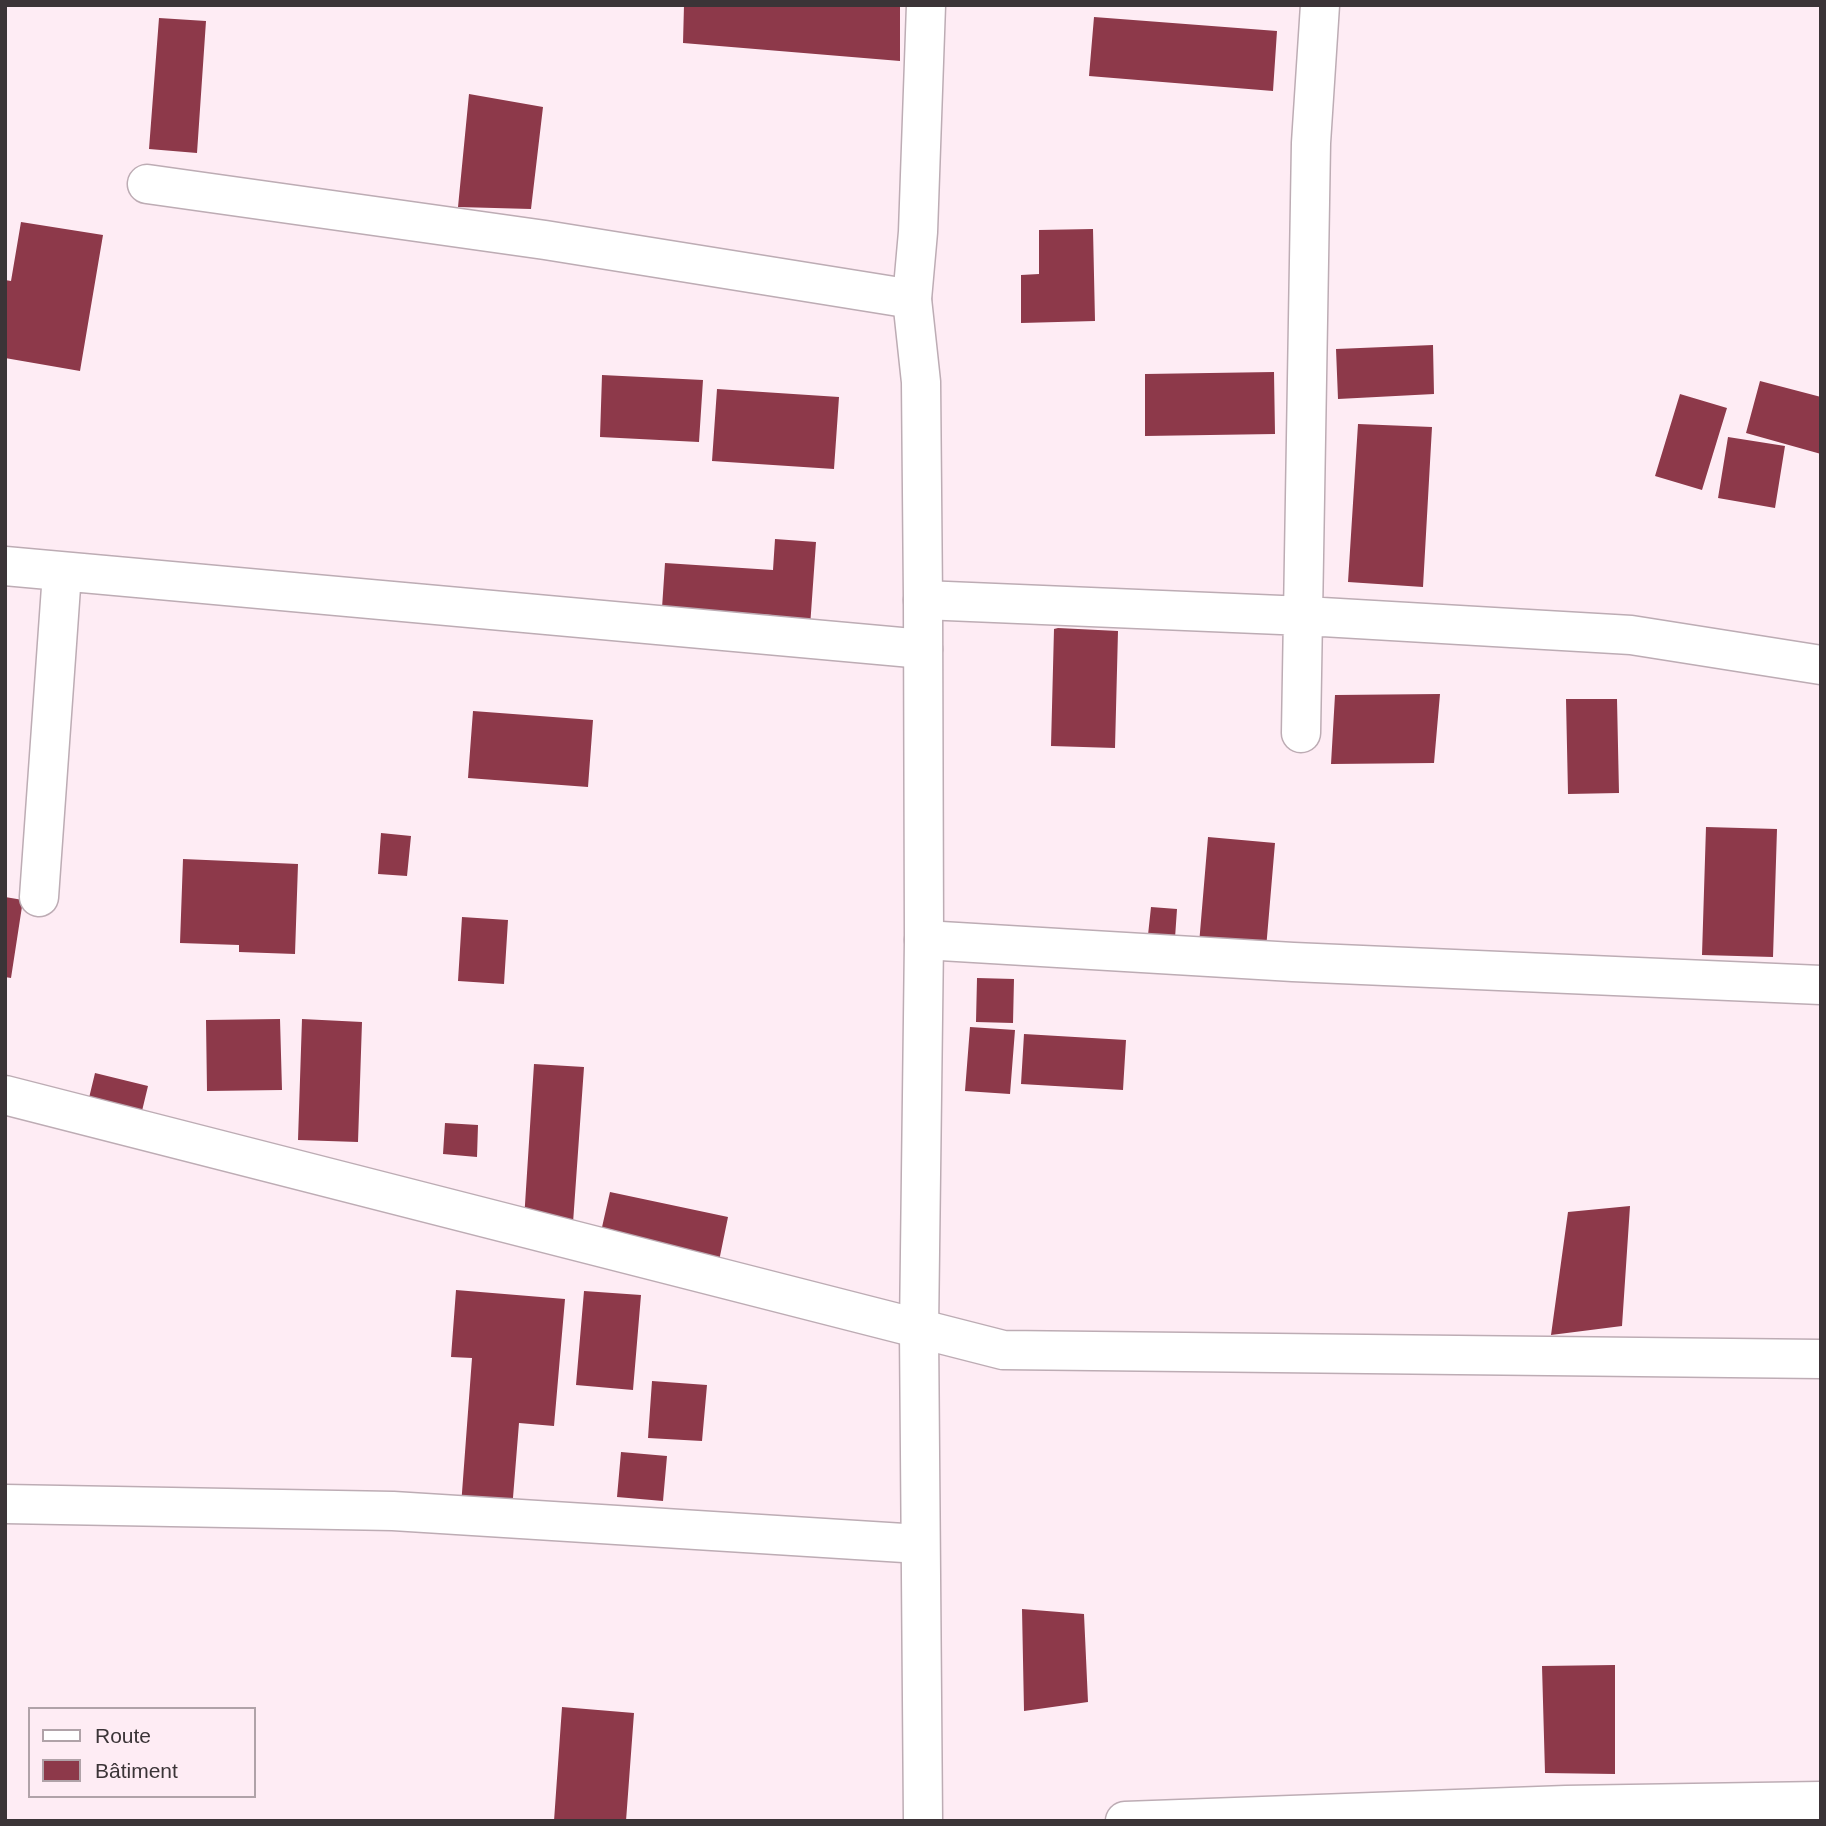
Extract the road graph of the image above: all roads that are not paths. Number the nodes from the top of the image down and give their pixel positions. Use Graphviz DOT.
graph roads {
  1 [pos="926,5"];
  2 [pos="1320,5"];
  3 [pos="147,184"];
  4 [pos="912,299"];
  5 [pos="5,566"];
  6 [pos="62,573"];
  7 [pos="923,600"];
  8 [pos="1305,616"];
  9 [pos="923,649"];
  10 [pos="1821,664"];
  11 [pos="1301,733"];
  12 [pos="39,897"];
  13 [pos="925,940"];
  14 [pos="1821,985"];
  15 [pos="5,1095"];
  16 [pos="919,1330"];
  17 [pos="1821,1359"];
  18 [pos="5,1504"];
  19 [pos="920,1544"];
  20 [pos="1821,1801"];
  21 [pos="923,1821"];
  22 [pos="1125,1821"];
  1 -- 4 [label="street"];
  2 -- 8 [label="street"];
  3 -- 4 [label="street"];
  4 -- 7 [label="street"];
  5 -- 6 [label="street"];
  6 -- 9 [label="street"];
  6 -- 12 [label="street"];
  7 -- 8 [label="street"];
  7 -- 9 [label="street"];
  8 -- 10 [label="street"];
  8 -- 11 [label="street"];
  9 -- 13 [label="street"];
  13 -- 14 [label="street"];
  13 -- 16 [label="street"];
  15 -- 16 [label="street"];
  16 -- 17 [label="street"];
  16 -- 19 [label="street"];
  18 -- 19 [label="street"];
  19 -- 21 [label="street"];
  20 -- 22 [label="street"];
}
